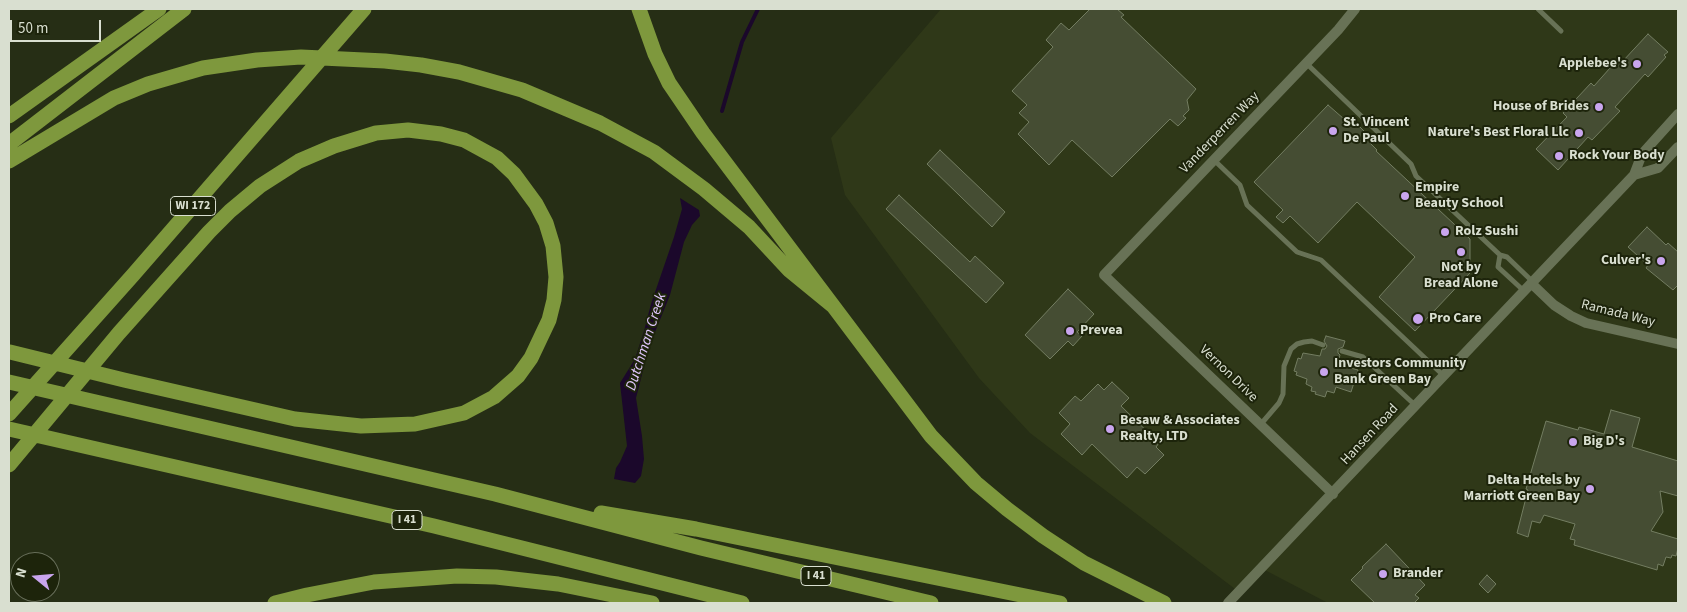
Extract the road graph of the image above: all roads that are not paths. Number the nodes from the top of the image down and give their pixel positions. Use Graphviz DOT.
graph roads {
  1 [pos="158,9"];
  2 [pos="184,9"];
  3 [pos="364,9"];
  4 [pos="639,9"];
  5 [pos="1355,9"];
  6 [pos="1538,9"];
  7 [pos="1561,31"];
  8 [pos="1306,64"];
  9 [pos="1678,114"];
  10 [pos="9,116"];
  11 [pos="9,144"];
  12 [pos="1678,147"];
  13 [pos="1214,160"];
  14 [pos="9,161"];
  15 [pos="1634,175"];
  16 [pos="1500,255"];
  17 [pos="1104,275"];
  18 [pos="1530,286"];
  19 [pos="833,306"];
  20 [pos="1678,344"];
  21 [pos="1323,345"];
  22 [pos="1342,351"];
  23 [pos="9,352"];
  24 [pos="1444,376"];
  25 [pos="9,382"];
  26 [pos="20,401"];
  27 [pos="1416,406"];
  28 [pos="9,414"];
  29 [pos="9,419"];
  30 [pos="1261,424"];
  31 [pos="9,429"];
  32 [pos="9,465"];
  33 [pos="495,494"];
  34 [pos="1333,494"];
  35 [pos="1229,602"];
  36 [pos="275,603"];
  37 [pos="652,603"];
  38 [pos="742,603"];
  39 [pos="931,603"];
  40 [pos="1060,603"];
  41 [pos="1164,603"];
  1 -- 10 [label="highway"];
  2 -- 11 [label="highway"];
  3 -- 26 [label="highway, WI 172"];
  4 -- 19 [label="highway"];
  5 -- 8 [label="street, Vanderperren Way"];
  6 -- 7 [label="lane"];
  8 -- 13 [label="street, Vanderperren Way"];
  8 -- 16 [label="lane"];
  9 -- 15 [label="street, Hansen Road"];
  12 -- 15 [label="street"];
  13 -- 17 [label="street, Vanderperren Way"];
  13 -- 24 [label="lane"];
  14 -- 19 [label="highway"];
  15 -- 18 [label="street, Hansen Road"];
  16 -- 18 [label="lane"];
  16 -- 18 [label="lane"];
  17 -- 30 [label="street, Vernon Drive"];
  18 -- 20 [label="street, Ramada Way"];
  18 -- 24 [label="street, Hansen Road"];
  19 -- 41 [label="highway"];
  21 -- 30 [label="lane"];
  22 -- 27 [label="lane"];
  23 -- 32 [label="highway"];
  24 -- 27 [label="street, Hansen Road"];
  25 -- 33 [label="highway, I 41"];
  26 -- 28 [label="highway"];
  26 -- 29 [label="highway, WI 172"];
  27 -- 34 [label="street, Hansen Road"];
  30 -- 34 [label="street, Vernon Drive"];
  31 -- 38 [label="highway, I 41"];
  33 -- 39 [label="highway, I 41"];
  33 -- 40 [label="highway"];
  34 -- 35 [label="street, Hansen Road"];
  36 -- 37 [label="highway"];
}
